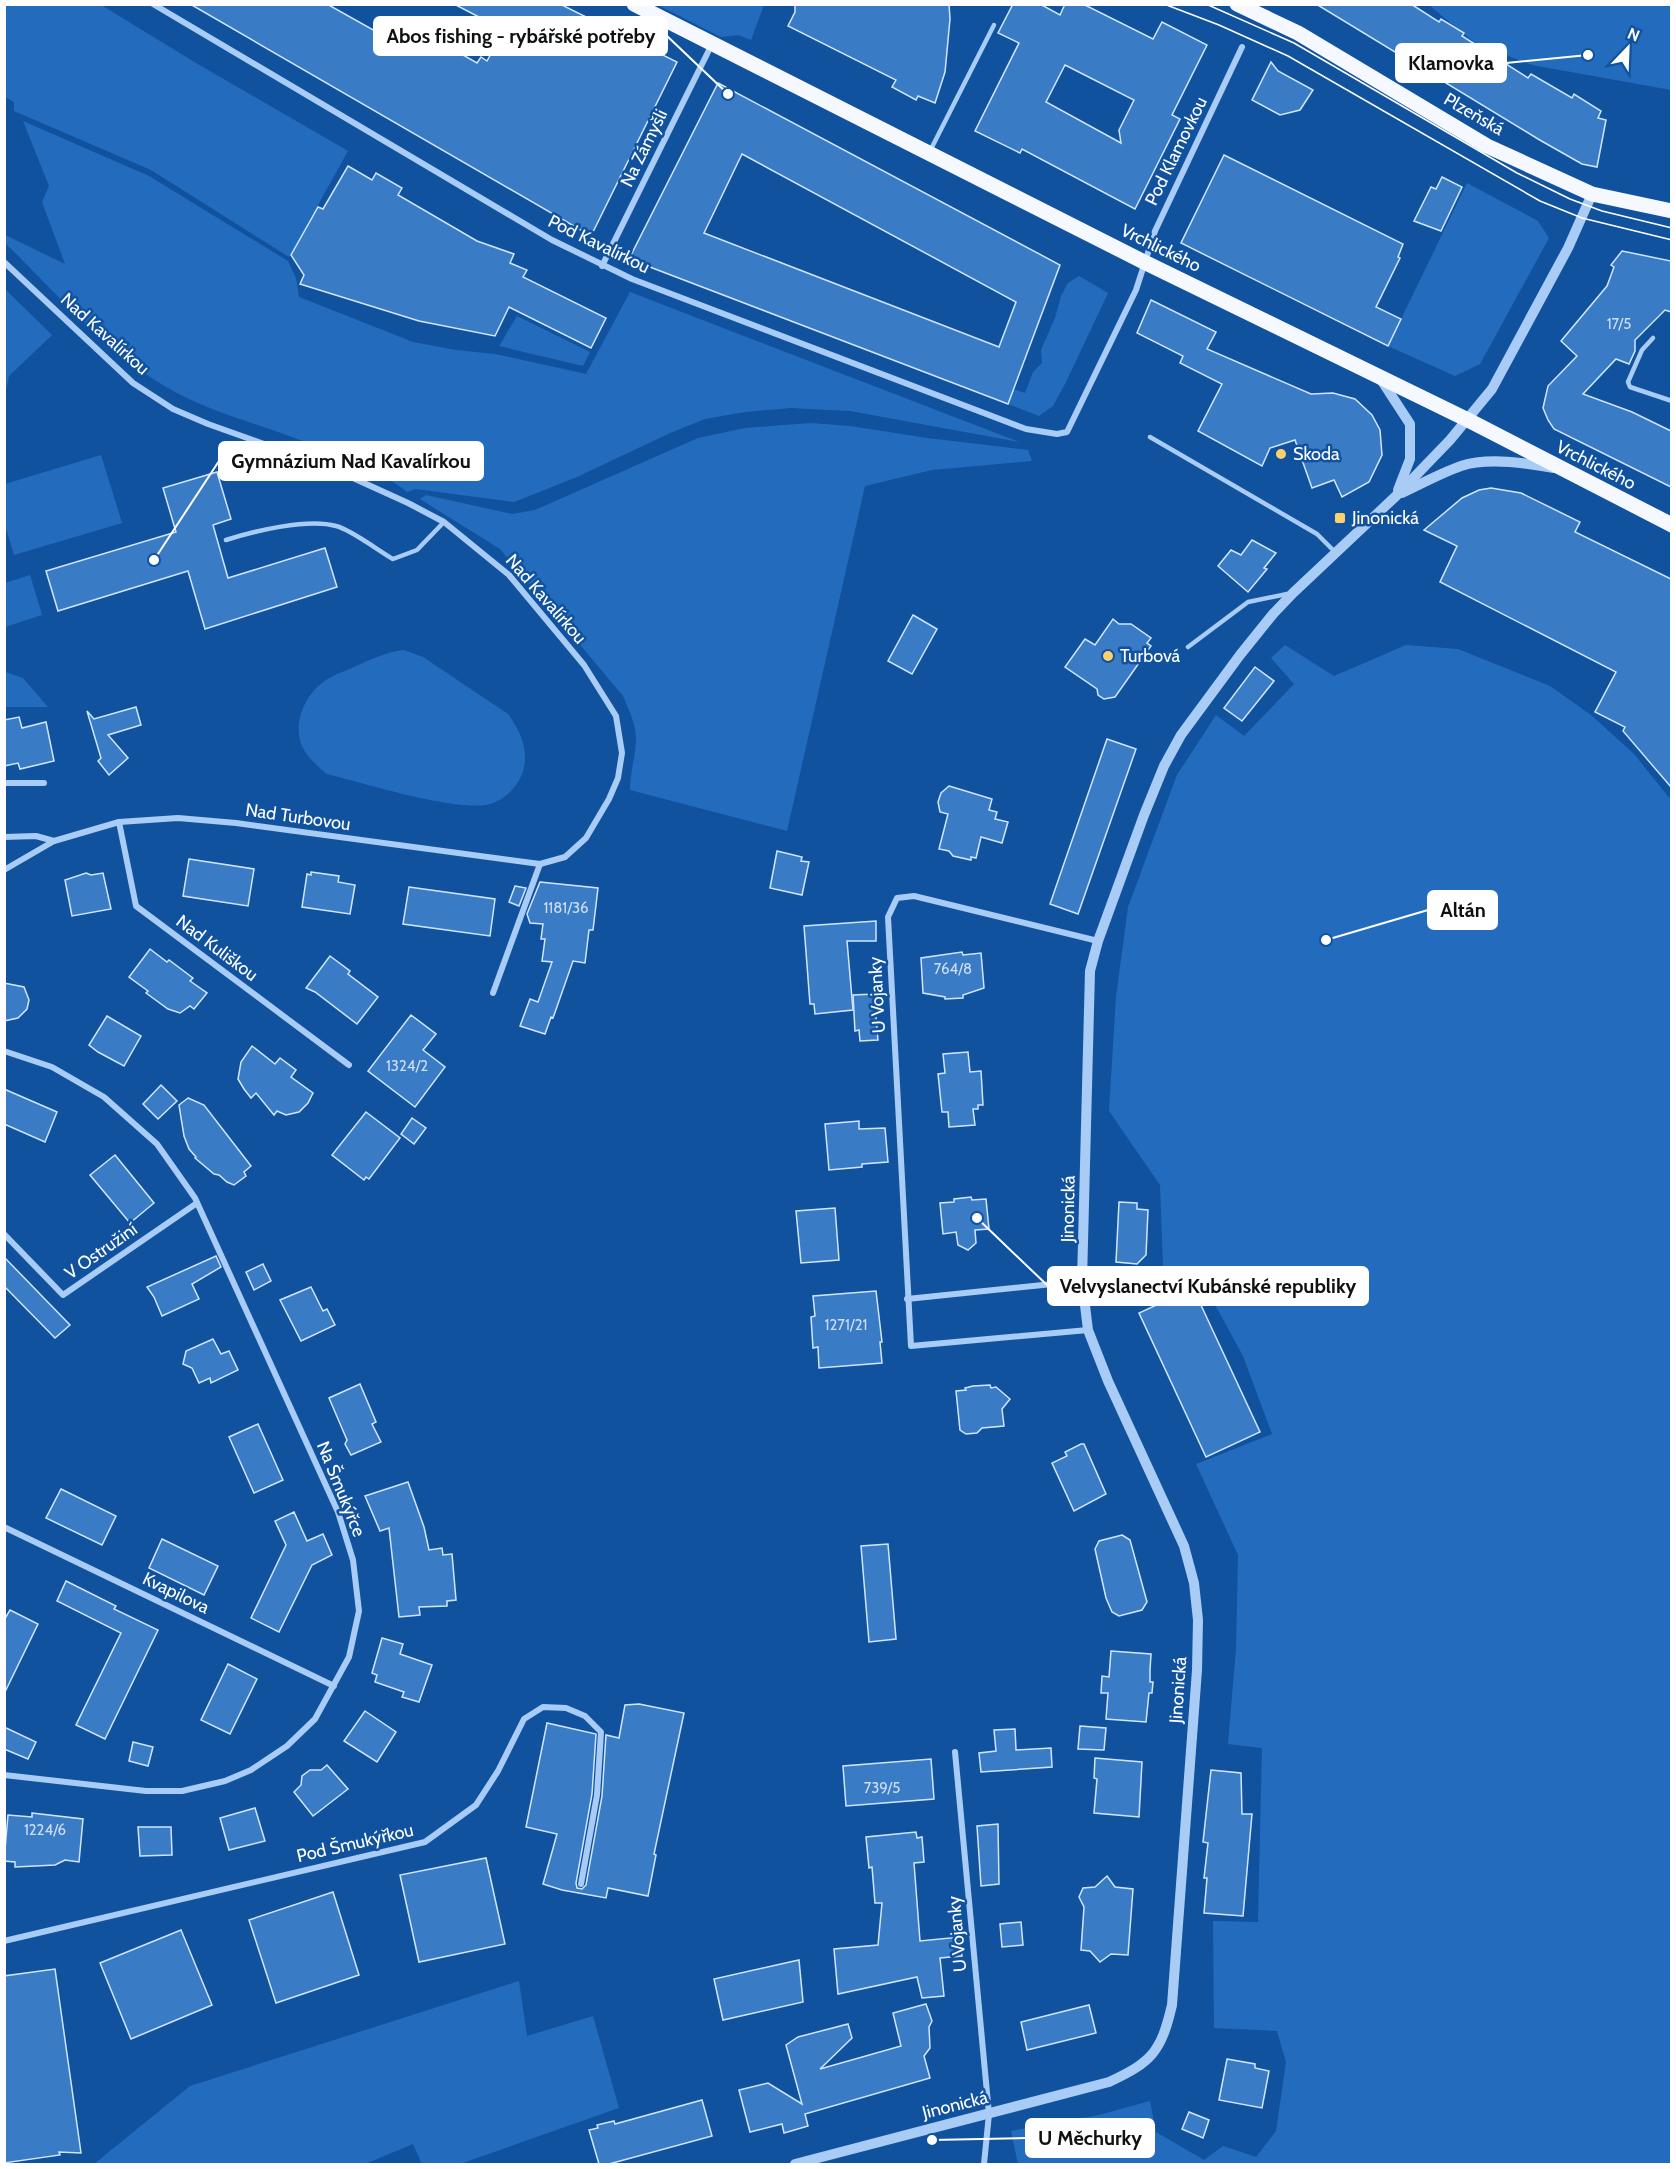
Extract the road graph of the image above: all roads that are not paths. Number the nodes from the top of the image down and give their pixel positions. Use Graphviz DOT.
graph roads {
  1 [pos="153,4"];
  2 [pos="633,4"];
  3 [pos="1239,5"];
  4 [pos="994,26"];
  5 [pos="712,44"];
  6 [pos="1242,47"];
  7 [pos="929,153"];
  8 [pos="1592,194"];
  9 [pos="1671,211"];
  10 [pos="4,262"];
  11 [pos="1144,262"];
  12 [pos="602,266"];
  13 [pos="1653,338"];
  14 [pos="1379,377"];
  15 [pos="1671,401"];
  16 [pos="1468,420"];
  17 [pos="1067,432"];
  18 [pos="1150,436"];
  19 [pos="1562,470"];
  20 [pos="1396,496"];
  21 [pos="444,522"];
  22 [pos="1671,525"];
  23 [pos="226,540"];
  24 [pos="1335,552"];
  25 [pos="1293,593"];
  26 [pos="1188,647"];
  27 [pos="4,783"];
  28 [pos="44,783"];
  29 [pos="119,822"];
  30 [pos="4,837"];
  31 [pos="54,841"];
  32 [pos="540,864"];
  33 [pos="4,870"];
  34 [pos="1098,941"];
  35 [pos="493,993"];
  36 [pos="4,1051"];
  37 [pos="349,1065"];
  38 [pos="197,1203"];
  39 [pos="4,1234"];
  40 [pos="1082,1281"];
  41 [pos="907,1299"];
  42 [pos="1088,1330"];
  43 [pos="4,1527"];
  44 [pos="334,1686"];
  45 [pos="955,1752"];
  46 [pos="4,1775"];
  47 [pos="581,1884"];
  48 [pos="4,1941"];
  49 [pos="989,2114"];
  50 [pos="795,2164"];
  51 [pos="984,2164"];
  1 -- 12 [label="street, Pod Kavalírkou"];
  2 -- 5 [label="main road, Vrchlického"];
  3 -- 8 [label="main road, Plzeňská"];
  4 -- 7 [label="lane"];
  5 -- 7 [label="main road, Vrchlického"];
  5 -- 12 [label="street, Na Zámyšli"];
  6 -- 11 [label="street, Pod Klamovkou"];
  7 -- 11 [label="main road, Vrchlického"];
  8 -- 9 [label="main road, Plzeňská"];
  8 -- 16 [label="street, Jinonická"];
  10 -- 21 [label="street, Nad Kavalírkou"];
  11 -- 14 [label="main road, Vrchlického"];
  11 -- 17 [label="street, Pod Klamovkou"];
  12 -- 17 [label="street, Pod Kavalírkou"];
  13 -- 15 [label="lane"];
  14 -- 16 [label="main road, Vrchlického"];
  14 -- 20 [label="street"];
  16 -- 19 [label="main road, Vrchlického"];
  16 -- 20 [label="street, Jinonická"];
  18 -- 24 [label="lane"];
  19 -- 20 [label="street"];
  19 -- 22 [label="main road, Vrchlického"];
  20 -- 24 [label="street, Jinonická"];
  21 -- 23 [label="lane"];
  21 -- 32 [label="street, Nad Kavalírkou"];
  24 -- 25 [label="street, Jinonická"];
  25 -- 26 [label="lane"];
  25 -- 34 [label="street, Jinonická"];
  27 -- 28 [label="street"];
  29 -- 31 [label="street, Nad Turbovou"];
  29 -- 32 [label="street, Nad Turbovou"];
  29 -- 37 [label="street, Nad Kuliškou"];
  30 -- 31 [label="street, Nad Turbovou"];
  31 -- 33 [label="street, Nad Turbovou"];
  32 -- 35 [label="street"];
  34 -- 40 [label="street, Jinonická"];
  34 -- 41 [label="street, U Vojanky"];
  36 -- 38 [label="street, Na Šmukýřce"];
  38 -- 39 [label="street, V Ostružiní"];
  38 -- 44 [label="street, Na Šmukýřce"];
  40 -- 41 [label="street"];
  40 -- 42 [label="street, Jinonická"];
  41 -- 42 [label="street, U Vojanky"];
  42 -- 49 [label="street, Jinonická"];
  43 -- 44 [label="street, Kvapilova"];
  44 -- 46 [label="street, Na Šmukýřce"];
  45 -- 49 [label="street, U Vojanky"];
  47 -- 48 [label="street, Pod Šmukýřkou"];
  49 -- 50 [label="street, Jinonická"];
  49 -- 51 [label="street, U Vojanky"];
}
